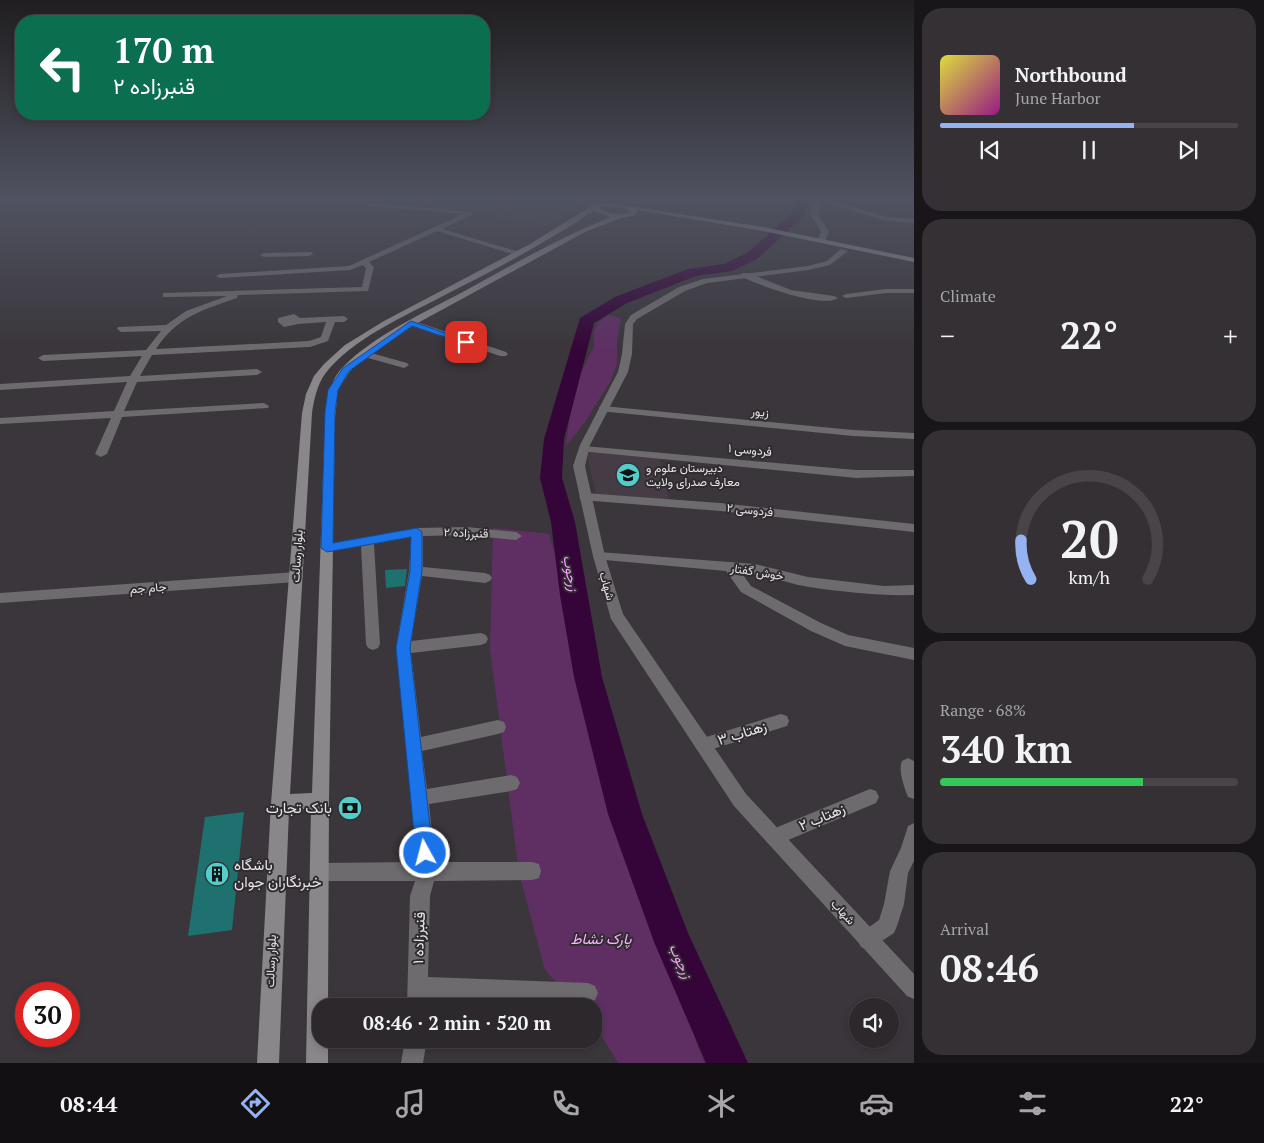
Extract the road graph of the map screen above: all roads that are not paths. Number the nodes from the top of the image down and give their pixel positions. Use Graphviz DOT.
graph roads {
  1 [pos="393,250"];
  2 [pos="507,250"];
  3 [pos="525,250"];
  4 [pos="550,250"];
  5 [pos="839,250"];
  6 [pos="863,250"];
  7 [pos="844,251"];
  8 [pos="519,253"];
  9 [pos="309,254"];
  10 [pos="264,255"];
  11 [pos="279,255"];
  12 [pos="914,260"];
  13 [pos="365,263"];
  14 [pos="914,266"];
  15 [pos="745,275"];
  16 [pos="220,276"];
  17 [pos="267,283"];
  18 [pos="914,291"];
  19 [pos="243,292"];
  20 [pos="166,295"];
  21 [pos="846,296"];
  22 [pos="834,298"];
  23 [pos="332,319"];
  24 [pos="344,319"];
  25 [pos="298,321"];
  26 [pos="411,323"];
  27 [pos="167,328"];
  28 [pos="121,329"];
  29 [pos="151,352"];
  30 [pos="364,354"];
  31 [pos="503,354"];
  32 [pos="43,358"];
  33 [pos="404,365"];
  34 [pos="258,372"];
  35 [pos="133,379"];
  36 [pos="0,388"];
  37 [pos="264,406"];
  38 [pos="604,409"];
  39 [pos="118,415"];
  40 [pos="0,421"];
  41 [pos="914,436"];
  42 [pos="584,449"];
  43 [pos="101,454"];
  44 [pos="914,473"];
  45 [pos="586,497"];
  46 [pos="914,528"];
  47 [pos="417,532"];
  48 [pos="516,536"];
  49 [pos="367,541"];
  50 [pos="327,548"];
  51 [pos="599,556"];
  52 [pos="730,567"];
  53 [pos="416,571"];
  54 [pos="296,577"];
  55 [pos="486,578"];
  56 [pos="914,590"];
  57 [pos="0,598"];
  58 [pos="481,640"];
  59 [pos="373,644"];
  60 [pos="403,648"];
  61 [pos="914,654"];
  62 [pos="781,721"];
  63 [pos="498,727"];
  64 [pos="703,745"];
  65 [pos="414,746"];
  66 [pos="908,766"];
  67 [pos="511,783"];
  68 [pos="914,792"];
  69 [pos="870,797"];
  70 [pos="418,798"];
  71 [pos="320,800"];
  72 [pos="280,803"];
  73 [pos="914,832"];
  74 [pos="774,837"];
  75 [pos="427,871"];
  76 [pos="532,871"];
  77 [pos="319,872"];
  78 [pos="868,940"];
  79 [pos="914,989"];
  80 [pos="588,993"];
  81 [pos="417,996"];
  82 [pos="414,1048"];
  83 [pos="268,1063"];
  84 [pos="317,1063"];
  85 [pos="412,1063"];
  1 -- 13 [label="street"];
  2 -- 8 [label="street"];
  3 -- 8 [label="main road, بلوار رسالت"];
  4 -- 26 [label="main road"];
  5 -- 7 [label="main road"];
  6 -- 12 [label="main road"];
  7 -- 14 [label="main road"];
  7 -- 15 [label="street, شهاب"];
  8 -- 54 [label="main road, بلوار رسالت"];
  9 -- 11 [label="street"];
  10 -- 11 [label="street"];
  11 -- 17 [label="street"];
  13 -- 17 [label="street"];
  13 -- 17 [label="street"];
  15 -- 22 [label="street"];
  15 -- 38 [label="street, شهاب"];
  16 -- 17 [label="street"];
  17 -- 19 [label="street"];
  18 -- 21 [label="street"];
  19 -- 20 [label="street"];
  19 -- 27 [label="street"];
  23 -- 24 [label="street"];
  23 -- 25 [label="street"];
  23 -- 29 [label="street"];
  26 -- 30 [label="main road"];
  26 -- 31 [label="street"];
  27 -- 28 [label="street"];
  27 -- 29 [label="street"];
  29 -- 32 [label="street"];
  29 -- 35 [label="street"];
  30 -- 33 [label="street"];
  30 -- 50 [label="main road"];
  34 -- 35 [label="street"];
  35 -- 36 [label="street"];
  35 -- 39 [label="street"];
  37 -- 39 [label="street"];
  38 -- 41 [label="street, زیور"];
  38 -- 42 [label="street, شهاب"];
  39 -- 40 [label="street"];
  39 -- 43 [label="street"];
  42 -- 44 [label="street, فردوسی ۱"];
  42 -- 45 [label="street, شهاب"];
  45 -- 46 [label="street, فردوسی ۲"];
  45 -- 51 [label="street, شهاب"];
  47 -- 48 [label="street, قنبرزاده ۲"];
  47 -- 49 [label="street, قنبرزاده ۲"];
  47 -- 53 [label="street, قنبرزاده ۱"];
  49 -- 50 [label="street, قنبرزاده ۲"];
  49 -- 59 [label="street"];
  50 -- 71 [label="main road"];
  51 -- 52 [label="street, خوش گفتار"];
  51 -- 64 [label="street, شهاب"];
  52 -- 56 [label="street, خوش گفتار"];
  52 -- 61 [label="street"];
  53 -- 55 [label="street"];
  53 -- 60 [label="street, قنبرزاده ۱"];
  54 -- 57 [label="street, جام جم"];
  54 -- 72 [label="main road, بلوار رسالت"];
  58 -- 60 [label="street"];
  60 -- 65 [label="street, قنبرزاده ۱"];
  62 -- 64 [label="street, زهتاب ۳"];
  63 -- 65 [label="street"];
  64 -- 74 [label="street, شهاب"];
  65 -- 70 [label="street, قنبرزاده ۱"];
  66 -- 68 [label="street"];
  67 -- 70 [label="street"];
  69 -- 74 [label="street, زهتاب ۲"];
  70 -- 75 [label="street, قنبرزاده ۱"];
  71 -- 72 [label="main road"];
  71 -- 77 [label="main road"];
  72 -- 83 [label="main road, بلوار رسالت"];
  73 -- 78 [label="street"];
  74 -- 78 [label="street, شهاب"];
  75 -- 76 [label="street"];
  75 -- 77 [label="street"];
  75 -- 81 [label="street, قنبرزاده ۱"];
  77 -- 84 [label="main road"];
  78 -- 79 [label="street, شهاب"];
  80 -- 81 [label="street"];
  82 -- 85 [label="street"];
}
